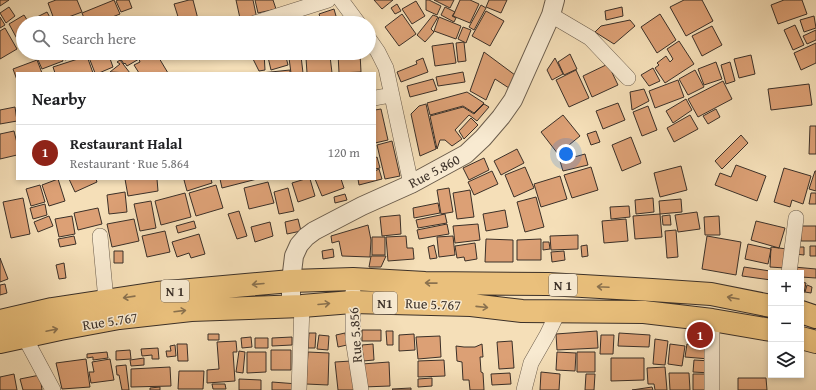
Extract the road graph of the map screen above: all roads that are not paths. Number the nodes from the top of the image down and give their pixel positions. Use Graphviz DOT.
graph roads {
  1 [pos="328,0"];
  2 [pos="341,0"];
  3 [pos="553,4"];
  4 [pos="278,16"];
  5 [pos="353,16"];
  6 [pos="376,49"];
  7 [pos="628,78"];
  8 [pos="391,95"];
  9 [pos="376,98"];
  10 [pos="411,184"];
  11 [pos="796,218"];
  12 [pos="100,236"];
  13 [pos="789,270"];
  14 [pos="353,279"];
  15 [pos="291,281"];
  16 [pos="106,300"];
  17 [pos="352,302"];
  18 [pos="768,305"];
  19 [pos="296,306"];
  20 [pos="559,310"];
  21 [pos="804,313"];
  22 [pos="816,317"];
  23 [pos="712,320"];
  24 [pos="0,321"];
  25 [pos="768,329"];
  26 [pos="24,336"];
  27 [pos="804,339"];
  28 [pos="0,342"];
  29 [pos="816,342"];
  30 [pos="53,390"];
  31 [pos="299,390"];
  32 [pos="361,390"];
  33 [pos="524,390"];
  34 [pos="712,390"];
  1 -- 4 [label="street"];
  2 -- 5 [label="street"];
  3 -- 7 [label="street"];
  3 -- 10 [label="street, Rue 5.860"];
  6 -- 8 [label="street"];
  8 -- 9 [label="street"];
  8 -- 10 [label="street"];
  10 -- 15 [label="street, Rue 5.860"];
  11 -- 13 [label="street"];
  12 -- 16 [label="street"];
  14 -- 15 [label="highway, N 1"];
  14 -- 17 [label="street, Rue 5.856"];
  18 -- 14 [label="highway, N 1, one-way"];
  15 -- 16 [label="highway, N 1, one-way"];
  15 -- 19 [label="street, Rue 5.860"];
  16 -- 24 [label="highway, N 1"];
  19 -- 17 [label="highway, Rue 5.767 / N1, one-way"];
  17 -- 20 [label="highway, Rue 5.767 / N1, one-way"];
  17 -- 32 [label="street, Rue 5.856"];
  26 -- 19 [label="highway, Rue 5.767 / N1, one-way"];
  19 -- 31 [label="street"];
  20 -- 23 [label="highway, Rue 5.767 / N1"];
  20 -- 33 [label="street"];
  21 -- 22 [label="highway"];
  23 -- 25 [label="highway, Rue 5.767 / N1"];
  23 -- 34 [label="street"];
  26 -- 28 [label="highway, Rue 5.767 / N1"];
  26 -- 30 [label="street"];
  27 -- 29 [label="highway"];
}
